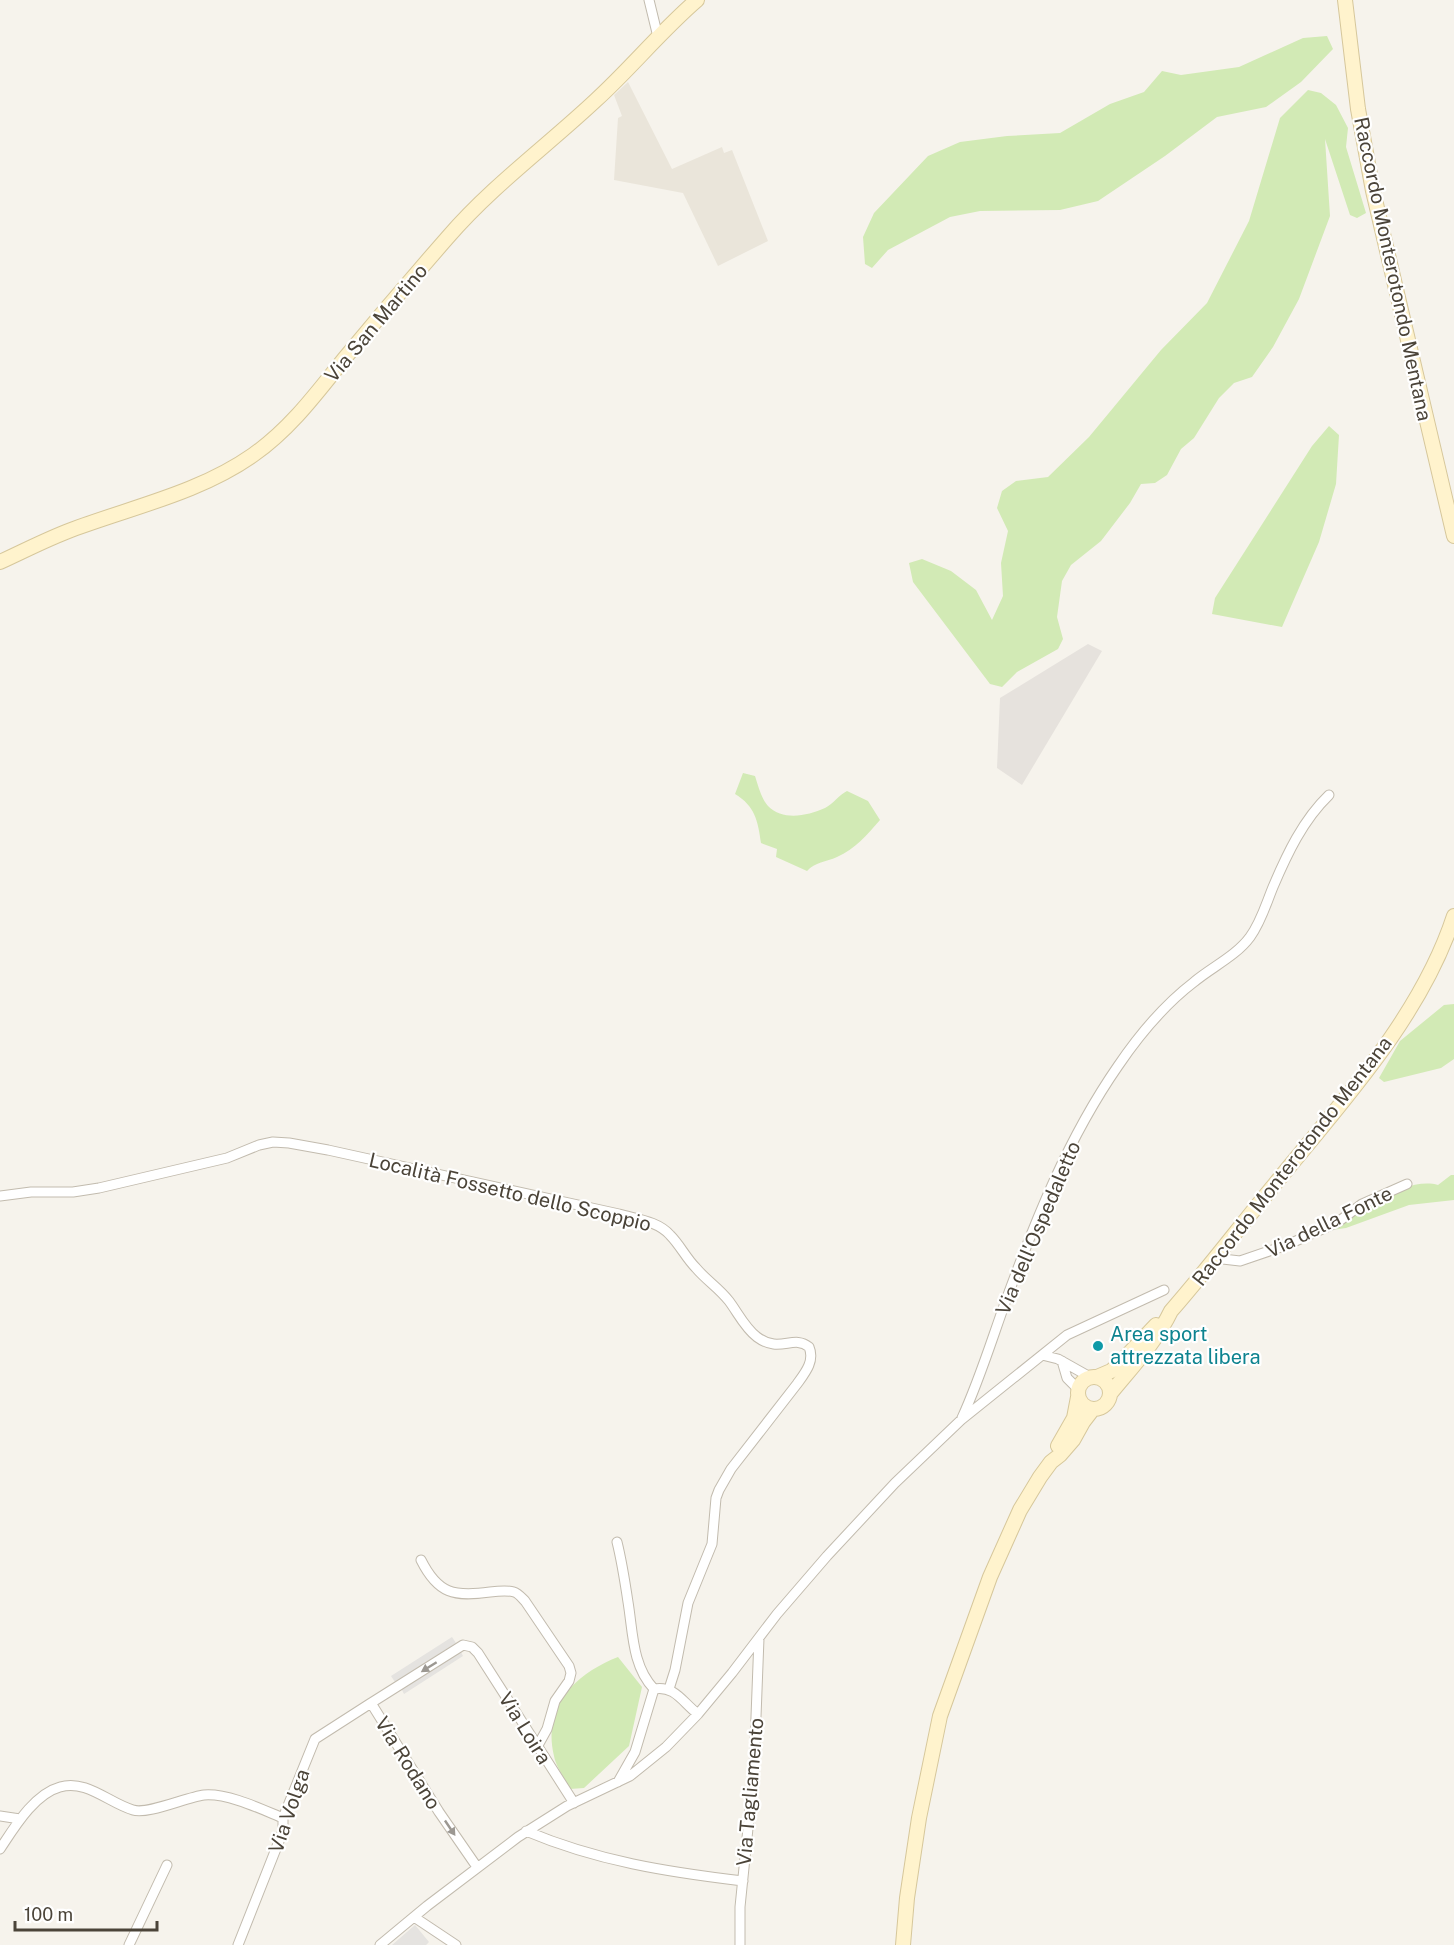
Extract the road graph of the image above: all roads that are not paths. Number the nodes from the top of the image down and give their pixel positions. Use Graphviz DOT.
graph roads {
  1 [pos="649,0"];
  2 [pos="697,0"];
  3 [pos="1345,0"];
  4 [pos="658,37"];
  5 [pos="1454,536"];
  6 [pos="0,562"];
  7 [pos="1329,795"];
  8 [pos="1454,916"];
  9 [pos="1407,1184"];
  10 [pos="0,1196"];
  11 [pos="1214,1258"];
  12 [pos="1164,1290"];
  13 [pos="1171,1311"];
  14 [pos="1042,1355"];
  15 [pos="1062,1361"];
  16 [pos="1093,1377"];
  17 [pos="1078,1393"];
  18 [pos="1110,1394"];
  19 [pos="1093,1409"];
  20 [pos="961,1420"];
  21 [pos="1051,1462"];
  22 [pos="617,1542"];
  23 [pos="421,1560"];
  24 [pos="759,1638"];
  25 [pos="478,1653"];
  26 [pos="654,1689"];
  27 [pos="669,1689"];
  28 [pos="371,1703"];
  29 [pos="698,1714"];
  30 [pos="537,1746"];
  31 [pos="618,1782"];
  32 [pos="574,1803"];
  33 [pos="0,1816"];
  34 [pos="283,1818"];
  35 [pos="20,1819"];
  36 [pos="526,1831"];
  37 [pos="0,1849"];
  38 [pos="167,1864"];
  39 [pos="477,1867"];
  40 [pos="743,1881"];
  41 [pos="414,1917"];
  42 [pos="129,1945"];
  43 [pos="238,1945"];
  44 [pos="380,1945"];
  45 [pos="456,1945"];
  46 [pos="740,1945"];
  47 [pos="903,1945"];
  1 -- 4 [label="street"];
  2 -- 4 [label="main road, Via San Martino"];
  3 -- 5 [label="main road, Raccordo Monterotondo Mentana"];
  4 -- 6 [label="main road, Via San Martino"];
  7 -- 20 [label="street, Via dell'Ospedaletto"];
  8 -- 11 [label="main road, Raccordo Monterotondo Mentana"];
  9 -- 11 [label="street, Via della Fonte"];
  10 -- 27 [label="street, Località Fossetto dello Scoppio"];
  11 -- 13 [label="main road, Raccordo Monterotondo Mentana"];
  12 -- 14 [label="street"];
  13 -- 16 [label="main road"];
  13 -- 18 [label="main road, Raccordo Monterotondo Mentana"];
  14 -- 15 [label="street"];
  14 -- 20 [label="street"];
  15 -- 16 [label="street"];
  15 -- 17 [label="street"];
  16 -- 17 [label="main road"];
  16 -- 18 [label="main road"];
  17 -- 19 [label="main road"];
  17 -- 21 [label="main road"];
  18 -- 19 [label="main road"];
  19 -- 21 [label="main road"];
  20 -- 24 [label="street"];
  21 -- 47 [label="main road"];
  22 -- 26 [label="street"];
  23 -- 30 [label="street"];
  24 -- 29 [label="street"];
  24 -- 40 [label="street, Via Tagliamento"];
  25 -- 28 [label="street, Via Rodano, one-way"];
  25 -- 30 [label="street, Via Loira"];
  26 -- 27 [label="street"];
  26 -- 31 [label="street"];
  27 -- 29 [label="street"];
  28 -- 34 [label="street, Via Volga"];
  28 -- 39 [label="street, Via Rodano, one-way"];
  29 -- 31 [label="street"];
  30 -- 32 [label="street, Via Loira"];
  31 -- 32 [label="street"];
  32 -- 36 [label="street"];
  33 -- 35 [label="street"];
  34 -- 35 [label="street"];
  34 -- 43 [label="street, Via Volga"];
  35 -- 37 [label="street"];
  36 -- 39 [label="street"];
  36 -- 40 [label="street"];
  38 -- 42 [label="street"];
  39 -- 41 [label="street"];
  40 -- 46 [label="street, Via Tagliamento"];
  41 -- 44 [label="street"];
  41 -- 45 [label="street"];
}
